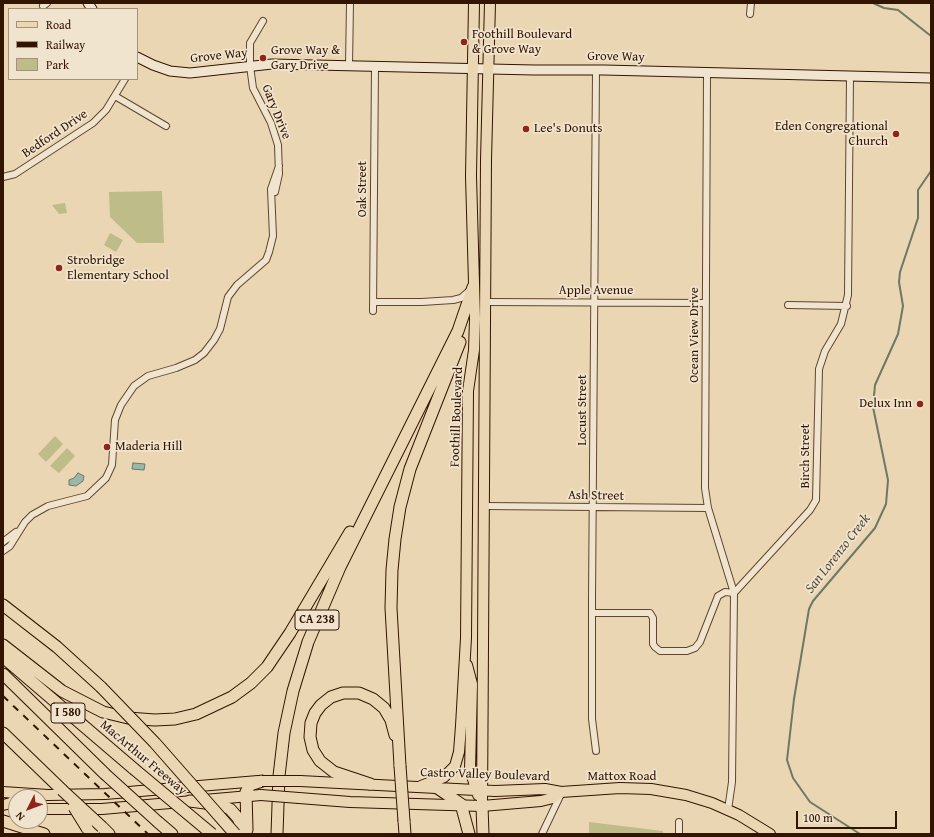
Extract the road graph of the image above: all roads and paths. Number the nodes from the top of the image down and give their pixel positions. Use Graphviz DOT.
graph roads {
  1 [pos="350,3"];
  2 [pos="474,3"];
  3 [pos="490,3"];
  4 [pos="751,3"];
  5 [pos="750,14"];
  6 [pos="263,21"];
  7 [pos="138,57"];
  8 [pos="250,66"];
  9 [pos="349,66"];
  10 [pos="375,66"];
  11 [pos="473,69"];
  12 [pos="489,69"];
  13 [pos="596,70"];
  14 [pos="707,73"];
  15 [pos="850,77"];
  16 [pos="931,78"];
  17 [pos="124,80"];
  18 [pos="115,96"];
  19 [pos="166,126"];
  20 [pos="3,177"];
  21 [pos="473,287"];
  22 [pos="373,302"];
  23 [pos="486,302"];
  24 [pos="594,302"];
  25 [pos="706,303"];
  26 [pos="788,305"];
  27 [pos="847,306"];
  28 [pos="373,311"];
  29 [pos="413,422"];
  30 [pos="484,506"];
  31 [pos="594,507"];
  32 [pos="708,508"];
  33 [pos="19,530"];
  34 [pos="3,542"];
  35 [pos="3,551"];
  36 [pos="734,594"];
  37 [pos="3,605"];
  38 [pos="593,613"];
  39 [pos="3,645"];
  40 [pos="3,656"];
  41 [pos="465,659"];
  42 [pos="3,674"];
  43 [pos="3,733"];
  44 [pos="596,751"];
  45 [pos="400,766"];
  46 [pos="262,781"];
  47 [pos="370,784"];
  48 [pos="421,786"];
  49 [pos="436,787"];
  50 [pos="479,790"];
  51 [pos="561,792"];
  52 [pos="48,795"];
  53 [pos="245,796"];
  54 [pos="190,801"];
  55 [pos="461,804"];
  56 [pos="482,806"];
  57 [pos="48,809"];
  58 [pos="728,810"];
  59 [pos="3,821"];
  60 [pos="679,822"];
  61 [pos="98,831"];
  62 [pos="44,834"];
  63 [pos="172,834"];
  64 [pos="212,834"];
  65 [pos="235,834"];
  66 [pos="244,834"];
  67 [pos="247,834"];
  68 [pos="278,834"];
  69 [pos="405,834"];
  70 [pos="469,834"];
  71 [pos="483,834"];
  72 [pos="542,834"];
  73 [pos="679,834"];
  74 [pos="770,834"];
  1 -- 9 [label="street"];
  2 -- 11 [label="main road, Foothill Boulevard"];
  3 -- 12 [label="main road, Foothill Boulevard"];
  4 -- 5 [label="street"];
  6 -- 8 [label="street, Gary Drive"];
  7 -- 8 [label="main road, Grove Way"];
  8 -- 9 [label="main road, Grove Way"];
  8 -- 33 [label="street, Gary Drive"];
  9 -- 10 [label="main road, Grove Way"];
  10 -- 11 [label="main road, Grove Way"];
  10 -- 22 [label="street, Oak Street"];
  11 -- 12 [label="main road, Grove Way"];
  11 -- 21 [label="main road, Foothill Boulevard"];
  12 -- 13 [label="main road, Grove Way"];
  12 -- 23 [label="main road, Foothill Boulevard"];
  13 -- 14 [label="main road, Grove Way"];
  13 -- 24 [label="street, Locust Street"];
  14 -- 15 [label="main road, Grove Way"];
  14 -- 25 [label="street, Ocean View Drive"];
  15 -- 16 [label="main road, Grove Way"];
  15 -- 27 [label="street, Birch Street"];
  17 -- 18 [label="street, Bedford Drive"];
  18 -- 19 [label="street"];
  18 -- 20 [label="street, Bedford Drive"];
  21 -- 22 [label="street"];
  21 -- 29 [label="highway, CA 238"];
  21 -- 41 [label="main road, Foothill Boulevard"];
  21 -- 45 [label="highway"];
  22 -- 28 [label="street, Oak Street"];
  23 -- 24 [label="street, Apple Avenue"];
  23 -- 30 [label="main road, Foothill Boulevard"];
  24 -- 25 [label="street, Apple Avenue"];
  24 -- 31 [label="street, Locust Street"];
  25 -- 32 [label="street, Ocean View Drive"];
  26 -- 27 [label="street"];
  27 -- 36 [label="street, Birch Street"];
  29 -- 39 [label="highway"];
  29 -- 68 [label="highway, CA 238"];
  30 -- 31 [label="street, Ash Street"];
  30 -- 50 [label="main road, Foothill Boulevard"];
  31 -- 32 [label="street, Ash Street"];
  31 -- 38 [label="street, Locust Street"];
  32 -- 36 [label="street, Ocean View Drive"];
  33 -- 34 [label="street, Gary Drive"];
  33 -- 35 [label="street, Gary Drive"];
  36 -- 38 [label="street"];
  36 -- 58 [label="street"];
  37 -- 65 [label="highway, bridge"];
  38 -- 44 [label="street, Locust Street"];
  40 -- 64 [label="highway, MacArthur Freeway / I 580, bridge"];
  41 -- 48 [label="main road"];
  41 -- 50 [label="main road, Foothill Boulevard"];
  42 -- 63 [label="highway, I 580, bridge"];
  43 -- 61 [label="highway, bridge"];
  45 -- 47 [label="highway"];
  45 -- 69 [label="highway, bridge"];
  46 -- 47 [label="main road, Castro Valley Boulevard, bridge"];
  46 -- 52 [label="main road, Castro Valley Boulevard"];
  46 -- 53 [label="highway"];
  47 -- 48 [label="main road, Castro Valley Boulevard"];
  48 -- 49 [label="main road, Castro Valley Boulevard"];
  49 -- 50 [label="main road, Castro Valley Boulevard"];
  49 -- 55 [label="highway"];
  50 -- 51 [label="main road, Castro Valley Boulevard"];
  50 -- 56 [label="main road"];
  51 -- 56 [label="main road, Castro Valley Boulevard"];
  51 -- 58 [label="main road, Mattox Road"];
  51 -- 72 [label="street"];
  53 -- 54 [label="main road, Castro Valley Boulevard"];
  53 -- 55 [label="main road, Castro Valley Boulevard, bridge"];
  53 -- 67 [label="highway"];
  54 -- 57 [label="main road, Castro Valley Boulevard"];
  54 -- 66 [label="highway"];
  55 -- 56 [label="main road, Castro Valley Boulevard"];
  55 -- 70 [label="highway"];
  56 -- 71 [label="highway"];
  58 -- 74 [label="main road, Mattox Road"];
  59 -- 62 [label="highway"];
  60 -- 73 [label="street"];
}
